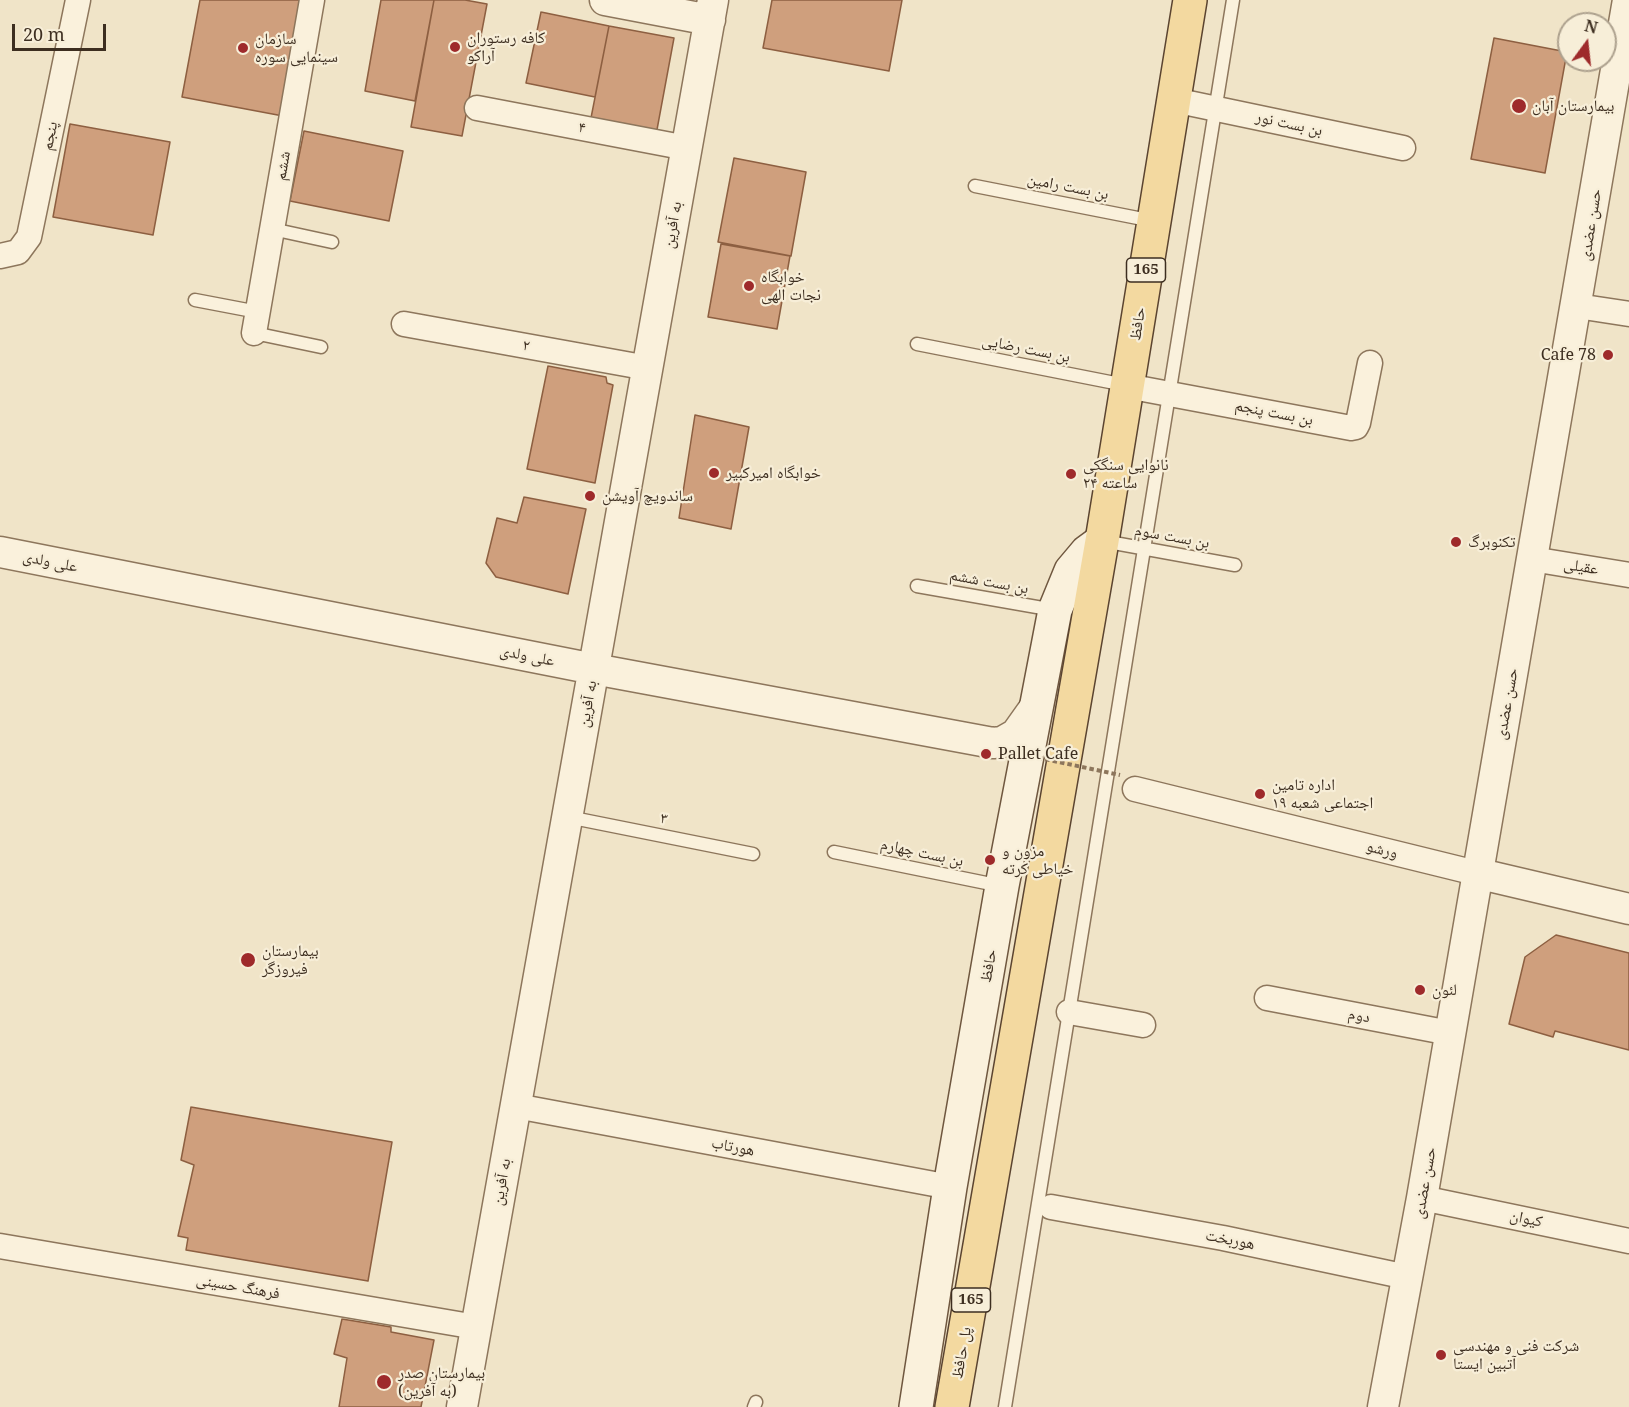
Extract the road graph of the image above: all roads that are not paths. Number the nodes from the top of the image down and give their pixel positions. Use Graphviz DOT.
graph roads {
  1 [pos="78,0"];
  2 [pos="312,0"];
  3 [pos="605,0"];
  4 [pos="1190,0"];
  5 [pos="1233,0"];
  6 [pos="1628,0"];
  7 [pos="712,10"];
  8 [pos="1174,100"];
  9 [pos="477,108"];
  10 [pos="1215,109"];
  11 [pos="687,148"];
  12 [pos="1403,148"];
  13 [pos="975,186"];
  14 [pos="1154,221"];
  15 [pos="272,228"];
  16 [pos="332,242"];
  17 [pos="1,256"];
  18 [pos="195,300"];
  19 [pos="1577,306"];
  20 [pos="1629,314"];
  21 [pos="256,322"];
  22 [pos="404,324"];
  23 [pos="917,344"];
  24 [pos="321,347"];
  25 [pos="1370,363"];
  26 [pos="648,368"];
  27 [pos="1127,386"];
  28 [pos="1170,393"];
  29 [pos="1102,541"];
  30 [pos="1144,548"];
  31 [pos="0,552"];
  32 [pos="1532,559"];
  33 [pos="1235,565"];
  34 [pos="1629,575"];
  35 [pos="917,586"];
  36 [pos="1055,610"];
  37 [pos="594,669"];
  38 [pos="1038,703"];
  39 [pos="1127,782"];
  40 [pos="567,817"];
  41 [pos="834,852"];
  42 [pos="753,854"];
  43 [pos="1476,873"];
  44 [pos="1002,886"];
  45 [pos="1629,909"];
  46 [pos="1267,998"];
  47 [pos="1069,1012"];
  48 [pos="1143,1025"];
  49 [pos="1450,1033"];
  50 [pos="516,1106"];
  51 [pos="950,1187"];
  52 [pos="990,1192"];
  53 [pos="1422,1198"];
  54 [pos="1051,1208"];
  55 [pos="1629,1241"];
  56 [pos="0,1246"];
  57 [pos="1407,1276"];
  58 [pos="476,1327"];
  59 [pos="462,1407"];
  60 [pos="916,1407"];
  61 [pos="952,1407"];
  62 [pos="1005,1407"];
  63 [pos="1383,1407"];
  1 -- 17 [label="street, پنجم"];
  2 -- 15 [label="street, ششم"];
  3 -- 7 [label="street"];
  4 -- 8 [label="main road, حافظ / 165"];
  5 -- 10 [label="lane"];
  6 -- 19 [label="street, حسن عضدی"];
  7 -- 11 [label="street, به آفرین"];
  8 -- 10 [label="street, بن بست نور"];
  8 -- 14 [label="main road, حافظ / 165"];
  9 -- 11 [label="street, ۴"];
  10 -- 12 [label="street, بن بست نور"];
  10 -- 28 [label="lane"];
  11 -- 26 [label="street, به آفرین"];
  13 -- 14 [label="lane, بن بست رامین"];
  14 -- 27 [label="main road, حافظ / 165"];
  15 -- 16 [label="lane"];
  15 -- 21 [label="street, ششم"];
  18 -- 21 [label="lane"];
  19 -- 20 [label="street"];
  19 -- 32 [label="street, حسن عضدی"];
  21 -- 24 [label="lane"];
  22 -- 26 [label="street, ۲"];
  23 -- 27 [label="lane, بن بست رضایی"];
  25 -- 28 [label="street, بن بست پنجم"];
  26 -- 37 [label="street, به آفرین"];
  27 -- 28 [label="street, بن بست پنجم"];
  27 -- 29 [label="main road, حافظ / 165"];
  28 -- 30 [label="lane"];
  29 -- 30 [label="lane, بن بست سوم"];
  29 -- 36 [label="main road, حافظ / 165"];
  29 -- 52 [label="main road, حافظ / 165"];
  30 -- 33 [label="lane, بن بست سوم"];
  30 -- 47 [label="lane"];
  31 -- 37 [label="street, علی ولدی"];
  32 -- 34 [label="street, عقیلی"];
  32 -- 43 [label="street, حسن عضدی"];
  35 -- 36 [label="lane, بن بست ششم"];
  36 -- 38 [label="main road, حافظ / 165"];
  37 -- 38 [label="street, علی ولدی"];
  37 -- 40 [label="street, به آفرین"];
  38 -- 44 [label="main road, حافظ / 165"];
  39 -- 43 [label="street, ورشو"];
  40 -- 42 [label="lane, ۳"];
  40 -- 50 [label="street, به آفرین"];
  41 -- 44 [label="lane, بن بست چهارم"];
  43 -- 45 [label="street, ورشو"];
  43 -- 49 [label="street, حسن عضدی"];
  44 -- 51 [label="main road, حافظ / 165"];
  46 -- 49 [label="street, دوم"];
  47 -- 48 [label="street"];
  47 -- 62 [label="lane"];
  49 -- 53 [label="street, حسن عضدی"];
  50 -- 51 [label="street, هورتاب"];
  50 -- 58 [label="street, به آفرین"];
  51 -- 60 [label="main road, حافظ / 165"];
  52 -- 61 [label="main road, پل حافظ / 165"];
  53 -- 55 [label="street, کیوان"];
  53 -- 57 [label="street, حسن عضدی"];
  54 -- 57 [label="street, هوربخت"];
  56 -- 58 [label="street, فرهنگ حسینی"];
  57 -- 63 [label="street, حسن عضدی"];
  58 -- 59 [label="street, به آفرین"];
}
